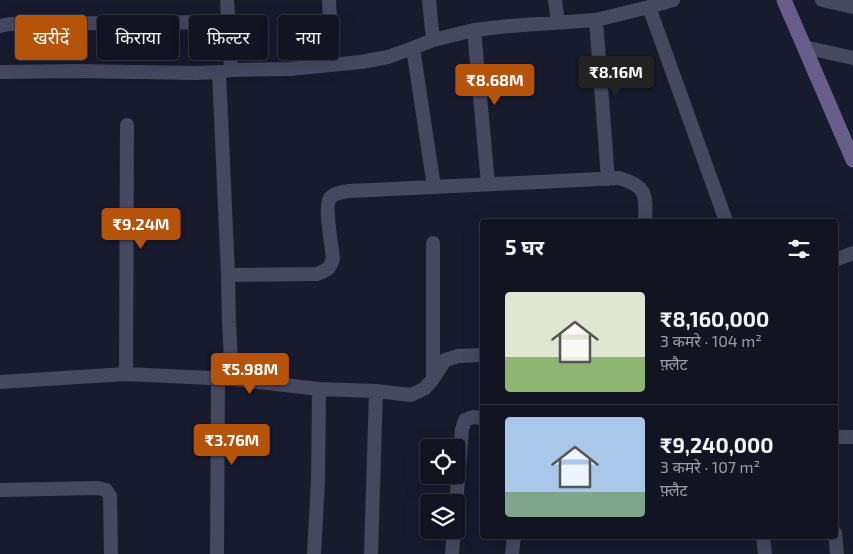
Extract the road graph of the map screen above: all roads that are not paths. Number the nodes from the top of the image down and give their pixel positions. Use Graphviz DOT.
graph roads {
  1 [pos="227,0"];
  2 [pos="329,0"];
  3 [pos="429,0"];
  4 [pos="554,0"];
  5 [pos="673,0"];
  6 [pos="784,0"];
  7 [pos="822,0"];
  8 [pos="853,7"];
  9 [pos="649,8"];
  10 [pos="228,15"];
  11 [pos="596,20"];
  12 [pos="189,22"];
  13 [pos="558,23"];
  14 [pos="0,26"];
  15 [pos="474,30"];
  16 [pos="433,40"];
  17 [pos="804,47"];
  18 [pos="413,48"];
  19 [pos="853,58"];
  20 [pos="226,60"];
  21 [pos="332,64"];
  22 [pos="225,71"];
  23 [pos="0,72"];
  24 [pos="127,125"];
  25 [pos="853,160"];
  26 [pos="608,179"];
  27 [pos="488,184"];
  28 [pos="434,187"];
  29 [pos="645,219"];
  30 [pos="725,219"];
  31 [pos="433,243"];
  32 [pos="853,253"];
  33 [pos="838,259"];
  34 [pos="228,275"];
  35 [pos="480,355"];
  36 [pos="126,374"];
  37 [pos="225,378"];
  38 [pos="433,379"];
  39 [pos="0,382"];
  40 [pos="319,389"];
  41 [pos="376,392"];
  42 [pos="480,418"];
  43 [pos="838,436"];
  44 [pos="853,438"];
  45 [pos="0,490"];
  46 [pos="457,494"];
  47 [pos="453,539"];
  48 [pos="514,539"];
  49 [pos="763,539"];
  50 [pos="836,539"];
  51 [pos="110,554"];
  52 [pos="217,554"];
  53 [pos="314,554"];
  54 [pos="371,554"];
  55 [pos="452,554"];
  56 [pos="512,554"];
  57 [pos="765,554"];
  58 [pos="837,554"];
  1 -- 10 [label="street"];
  2 -- 21 [label="street"];
  3 -- 16 [label="street"];
  4 -- 13 [label="street"];
  5 -- 9 [label="street"];
  6 -- 17 [label="street"];
  7 -- 8 [label="street"];
  9 -- 11 [label="street"];
  9 -- 30 [label="street"];
  11 -- 13 [label="street"];
  11 -- 26 [label="street"];
  12 -- 14 [label="street"];
  13 -- 15 [label="street"];
  15 -- 16 [label="street"];
  15 -- 27 [label="street"];
  16 -- 18 [label="street"];
  17 -- 19 [label="street"];
  17 -- 25 [label="street"];
  18 -- 21 [label="street"];
  18 -- 28 [label="street"];
  20 -- 22 [label="street"];
  21 -- 22 [label="street"];
  22 -- 23 [label="street"];
  22 -- 34 [label="street"];
  24 -- 36 [label="street"];
  26 -- 27 [label="street"];
  26 -- 29 [label="street"];
  27 -- 28 [label="street"];
  28 -- 34 [label="street"];
  31 -- 38 [label="street"];
  32 -- 33 [label="street"];
  34 -- 37 [label="street"];
  35 -- 38 [label="street"];
  36 -- 37 [label="street"];
  36 -- 39 [label="street"];
  37 -- 40 [label="street"];
  37 -- 52 [label="street"];
  38 -- 41 [label="street"];
  40 -- 41 [label="street"];
  40 -- 53 [label="street"];
  41 -- 54 [label="street"];
  42 -- 46 [label="street"];
  43 -- 44 [label="street"];
  45 -- 51 [label="street"];
  47 -- 55 [label="street"];
  48 -- 56 [label="street"];
  49 -- 57 [label="street"];
  50 -- 58 [label="street"];
}
